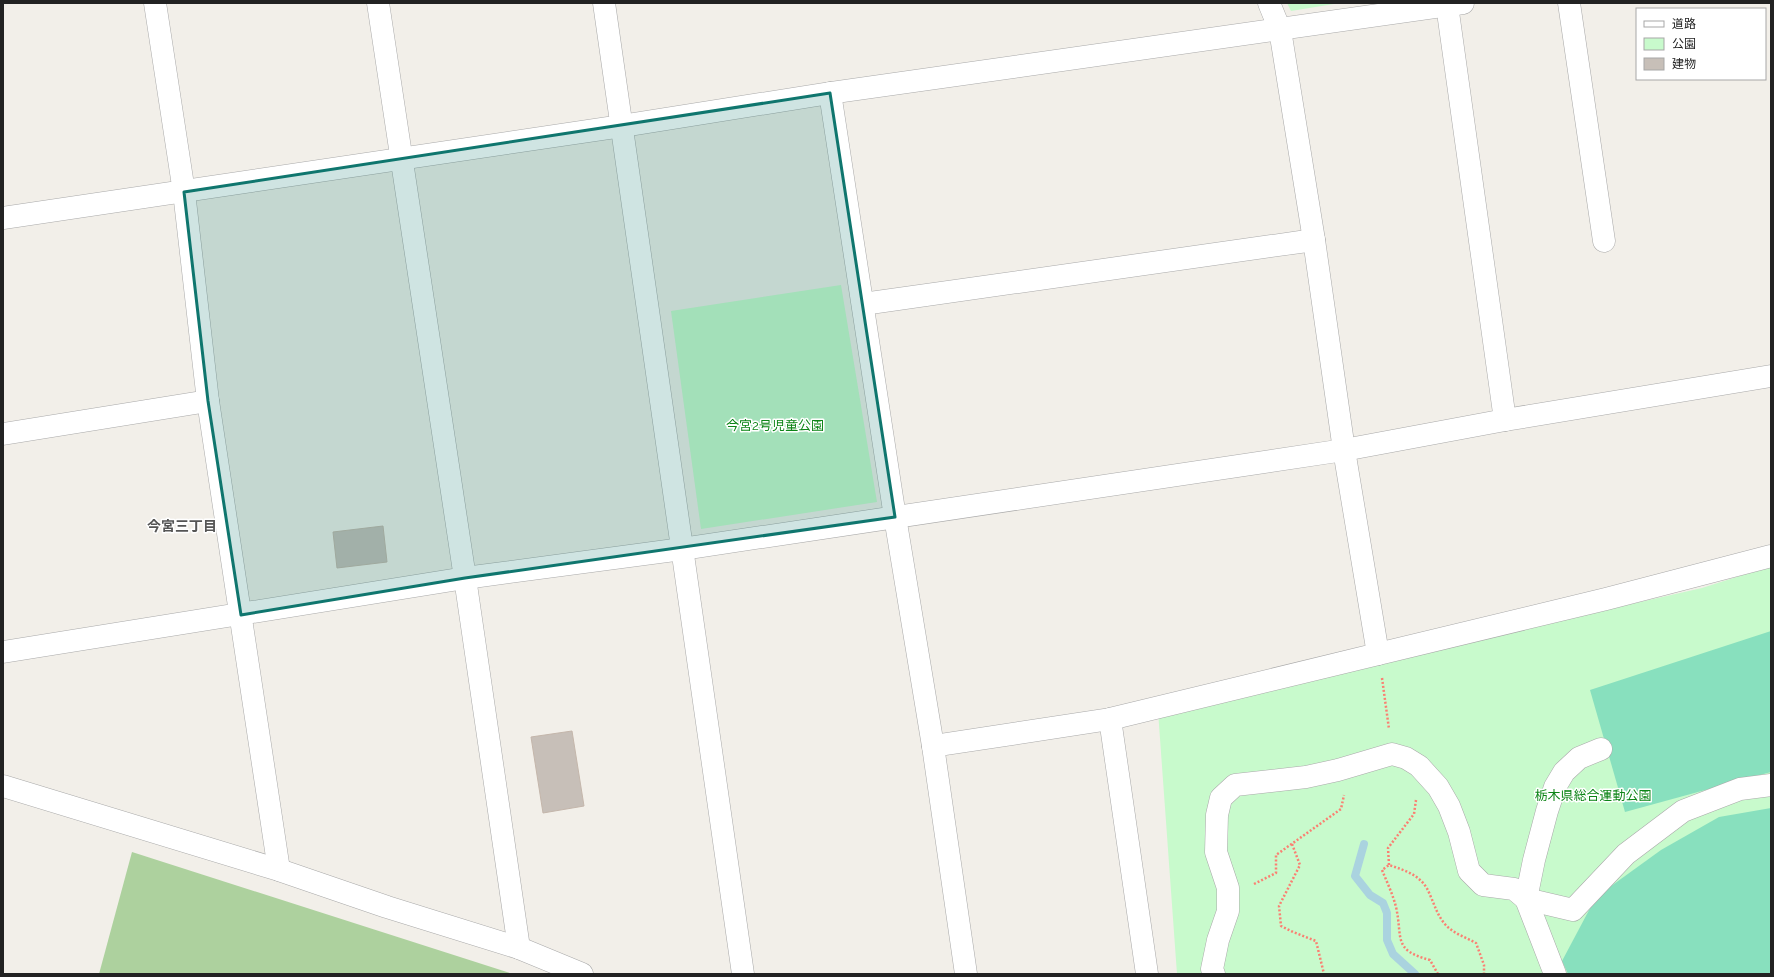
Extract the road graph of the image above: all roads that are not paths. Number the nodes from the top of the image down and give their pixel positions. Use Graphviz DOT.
graph roads {
  1 [pos="155,3"];
  2 [pos="378,3"];
  3 [pos="604,3"];
  4 [pos="1269,3"];
  5 [pos="1569,3"];
  6 [pos="1455,4"];
  7 [pos="1388,9"];
  8 [pos="1280,30"];
  9 [pos="830,93"];
  10 [pos="622,126"];
  11 [pos="402,158"];
  12 [pos="184,192"];
  13 [pos="3,218"];
  14 [pos="1314,240"];
  15 [pos="1604,241"];
  16 [pos="863,304"];
  17 [pos="1771,376"];
  18 [pos="208,402"];
  19 [pos="1505,420"];
  20 [pos="3,434"];
  21 [pos="1344,450"];
  22 [pos="895,517"];
  23 [pos="682,549"];
  24 [pos="1771,556"];
  25 [pos="465,578"];
  26 [pos="240,615"];
  27 [pos="3,652"];
  28 [pos="1378,654"];
  29 [pos="1110,719"];
  30 [pos="933,746"];
  31 [pos="1602,749"];
  32 [pos="1771,785"];
  33 [pos="3,786"];
  34 [pos="279,870"];
  35 [pos="1526,899"];
  36 [pos="519,948"];
  37 [pos="582,974"];
  38 [pos="743,974"];
  39 [pos="966,974"];
  40 [pos="1147,974"];
  41 [pos="1214,974"];
  42 [pos="1555,974"];
  1 -- 12 [label="street"];
  2 -- 11 [label="street"];
  3 -- 10 [label="street"];
  4 -- 8 [label="street"];
  5 -- 15 [label="street"];
  6 -- 7 [label="street"];
  6 -- 19 [label="street"];
  7 -- 8 [label="street"];
  8 -- 9 [label="street"];
  8 -- 14 [label="street"];
  9 -- 10 [label="street"];
  9 -- 16 [label="street"];
  10 -- 11 [label="street"];
  10 -- 23 [label="street"];
  11 -- 12 [label="street"];
  11 -- 25 [label="street"];
  12 -- 13 [label="street"];
  12 -- 18 [label="street"];
  14 -- 16 [label="street"];
  14 -- 21 [label="street"];
  16 -- 22 [label="street"];
  17 -- 19 [label="street"];
  18 -- 20 [label="street"];
  18 -- 26 [label="street"];
  19 -- 21 [label="street"];
  21 -- 22 [label="street"];
  21 -- 28 [label="street"];
  22 -- 23 [label="street"];
  22 -- 30 [label="street"];
  23 -- 25 [label="street"];
  23 -- 38 [label="street"];
  24 -- 28 [label="street"];
  25 -- 26 [label="street"];
  25 -- 36 [label="street"];
  26 -- 27 [label="street"];
  26 -- 34 [label="street"];
  28 -- 29 [label="street"];
  29 -- 30 [label="street"];
  29 -- 40 [label="street"];
  30 -- 39 [label="street"];
  31 -- 35 [label="street"];
  32 -- 35 [label="street"];
  33 -- 34 [label="street"];
  34 -- 36 [label="street"];
  35 -- 41 [label="street"];
  35 -- 42 [label="street"];
  36 -- 37 [label="street"];
}
